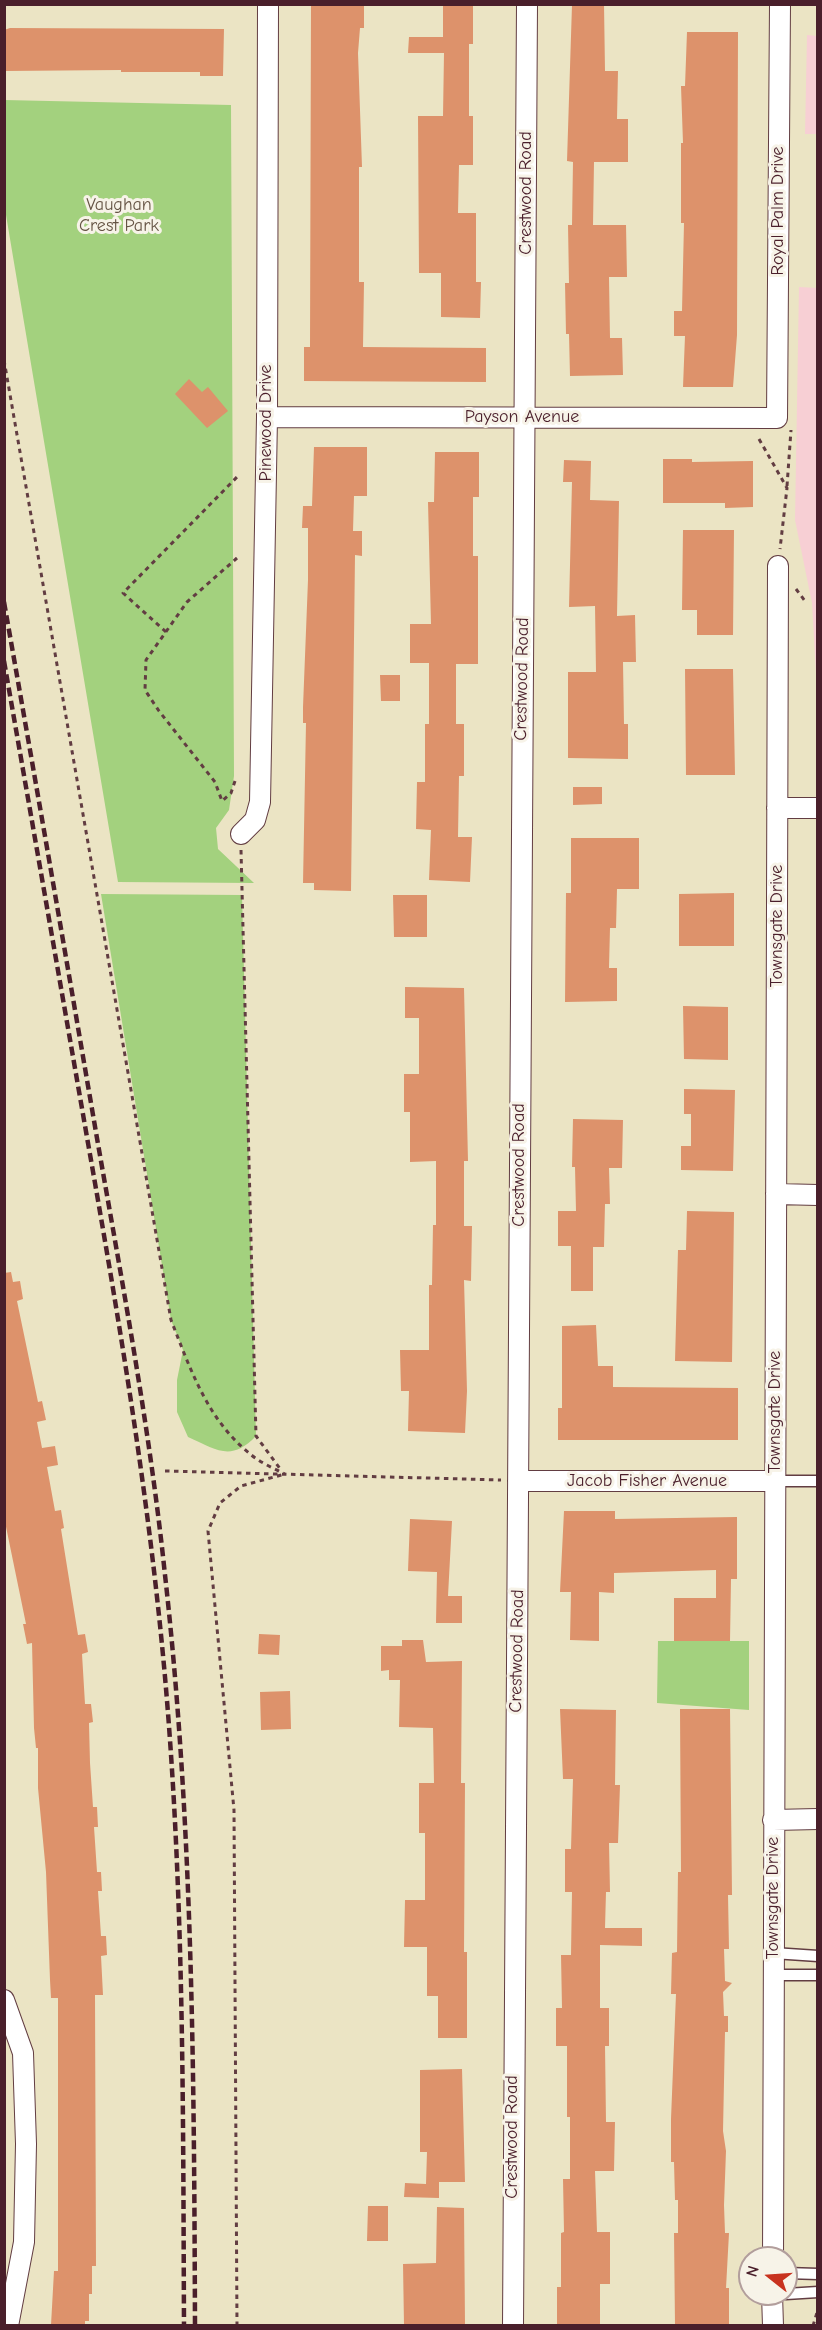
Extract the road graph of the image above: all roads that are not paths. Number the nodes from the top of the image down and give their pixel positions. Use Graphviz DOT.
graph roads {
  1 [pos="268,4"];
  2 [pos="527,4"];
  3 [pos="780,4"];
  4 [pos="267,417"];
  5 [pos="525,417"];
  6 [pos="784,422"];
  7 [pos="778,566"];
  8 [pos="777,808"];
  9 [pos="818,808"];
  10 [pos="241,834"];
  11 [pos="777,1194"];
  12 [pos="818,1195"];
  13 [pos="518,1481"];
  14 [pos="775,1481"];
  15 [pos="818,1481"];
  16 [pos="818,1819"];
  17 [pos="773,1820"];
  18 [pos="773,1953"];
  19 [pos="818,1956"];
  20 [pos="774,1975"];
  21 [pos="818,1975"];
  22 [pos="4,2000"];
  23 [pos="773,2246"];
  24 [pos="798,2273"];
  25 [pos="818,2274"];
  26 [pos="818,2292"];
  27 [pos="798,2293"];
  28 [pos="772,2306"];
  29 [pos="8,2325"];
  30 [pos="513,2325"];
  31 [pos="773,2325"];
  1 -- 4 [label="street, Pinewood Drive"];
  2 -- 5 [label="street, Crestwood Road"];
  3 -- 6 [label="street, Royal Palm Drive"];
  4 -- 5 [label="street, Payson Avenue"];
  4 -- 10 [label="street, Pinewood Drive"];
  5 -- 6 [label="street, Payson Avenue"];
  5 -- 13 [label="street, Crestwood Road"];
  7 -- 8 [label="street, Townsgate Drive"];
  8 -- 9 [label="street"];
  8 -- 11 [label="street, Townsgate Drive"];
  11 -- 12 [label="street"];
  11 -- 14 [label="street, Townsgate Drive"];
  13 -- 14 [label="street, Jacob Fisher Avenue"];
  13 -- 30 [label="street, Crestwood Road"];
  14 -- 15 [label="lane"];
  14 -- 17 [label="street, Townsgate Drive"];
  16 -- 17 [label="street"];
  17 -- 18 [label="street, Townsgate Drive"];
  18 -- 19 [label="lane"];
  18 -- 20 [label="street, Townsgate Drive"];
  20 -- 21 [label="lane"];
  20 -- 23 [label="street, Townsgate Drive"];
  22 -- 29 [label="street"];
  24 -- 25 [label="lane"];
  26 -- 27 [label="lane"];
  28 -- 31 [label="street"];
}
